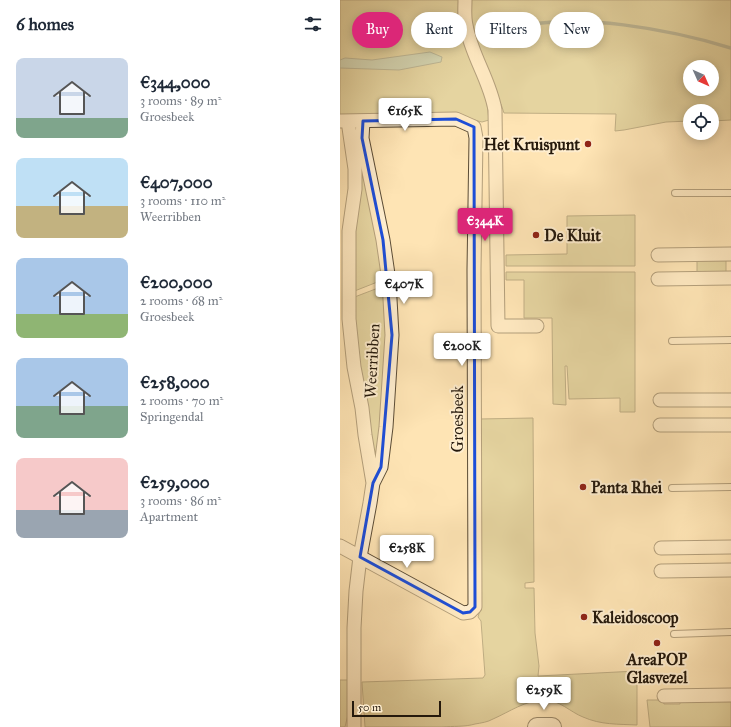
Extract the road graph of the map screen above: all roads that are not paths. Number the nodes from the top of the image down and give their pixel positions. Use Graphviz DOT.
graph roads {
  1 [pos="465,0"];
  2 [pos="344,121"];
  3 [pos="363,121"];
  4 [pos="675,193"];
  5 [pos="731,193"];
  6 [pos="731,254"];
  7 [pos="658,255"];
  8 [pos="731,278"];
  9 [pos="658,279"];
  10 [pos="537,326"];
  11 [pos="731,340"];
  12 [pos="672,341"];
  13 [pos="660,400"];
  14 [pos="731,400"];
  15 [pos="660,425"];
  16 [pos="731,425"];
  17 [pos="373,482"];
  18 [pos="731,487"];
  19 [pos="672,488"];
  20 [pos="340,546"];
  21 [pos="731,547"];
  22 [pos="661,548"];
  23 [pos="360,557"];
  24 [pos="731,570"];
  25 [pos="661,571"];
  26 [pos="731,632"];
  27 [pos="674,634"];
  28 [pos="731,695"];
  29 [pos="664,696"];
  30 [pos="354,727"];
  31 [pos="537,727"];
  32 [pos="552,727"];
  1 -- 10 [label="street"];
  2 -- 3 [label="street"];
  2 -- 17 [label="street, Weerribben"];
  3 -- 17 [label="street, Weerribben"];
  3 -- 23 [label="street, Groesbeek"];
  4 -- 5 [label="lane"];
  6 -- 7 [label="street"];
  8 -- 9 [label="street"];
  11 -- 12 [label="lane"];
  13 -- 14 [label="street"];
  15 -- 16 [label="street"];
  17 -- 23 [label="street, Weerribben"];
  18 -- 19 [label="lane"];
  20 -- 23 [label="street"];
  21 -- 22 [label="street"];
  23 -- 30 [label="street, Weerribben"];
  24 -- 25 [label="street"];
  26 -- 27 [label="lane"];
  28 -- 29 [label="street"];
  31 -- 32 [label="main road"];
}
